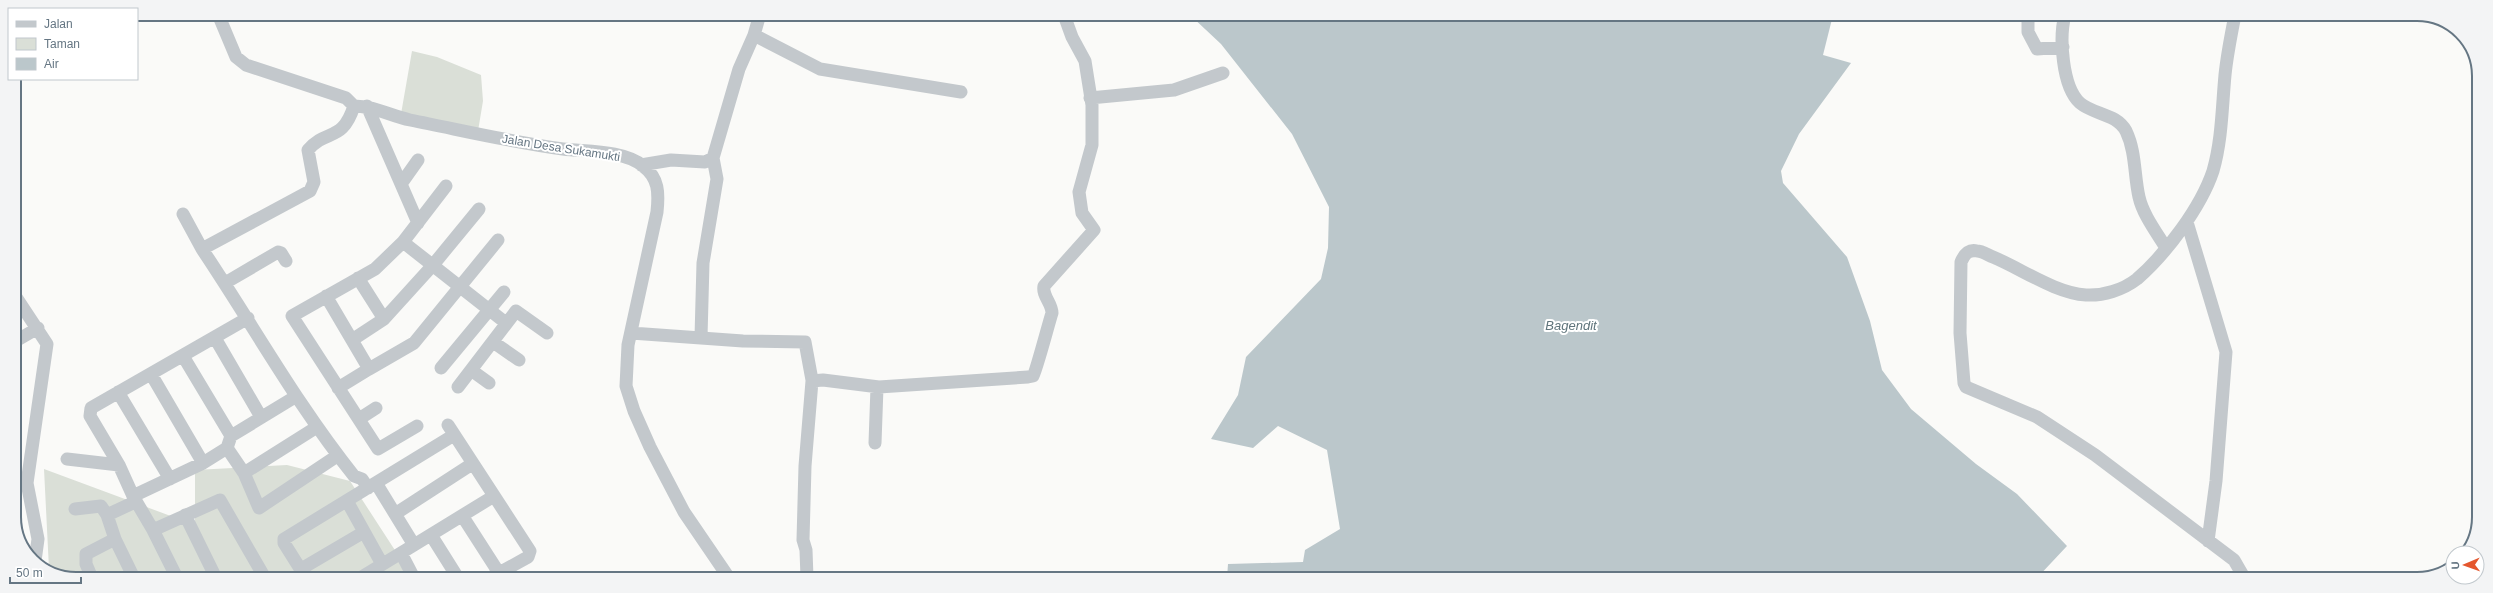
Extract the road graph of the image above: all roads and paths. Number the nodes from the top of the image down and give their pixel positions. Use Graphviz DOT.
graph roads {
  1 [pos="221,21"];
  2 [pos="758,21"];
  3 [pos="1066,21"];
  4 [pos="2028,21"];
  5 [pos="2065,21"];
  6 [pos="2234,21"];
  7 [pos="754,35"];
  8 [pos="2063,47"];
  9 [pos="1223,73"];
  10 [pos="961,92"];
  11 [pos="1090,98"];
  12 [pos="361,106"];
  13 [pos="713,158"];
  14 [pos="418,160"];
  15 [pos="642,165"];
  16 [pos="401,184"];
  17 [pos="446,186"];
  18 [pos="479,210"];
  19 [pos="183,214"];
  20 [pos="2187,222"];
  21 [pos="418,223"];
  22 [pos="498,240"];
  23 [pos="403,242"];
  24 [pos="2166,248"];
  25 [pos="202,249"];
  26 [pos="286,260"];
  27 [pos="433,266"];
  28 [pos="358,278"];
  29 [pos="225,283"];
  30 [pos="460,286"];
  31 [pos="504,292"];
  32 [pos="326,296"];
  33 [pos="21,304"];
  34 [pos="490,309"];
  35 [pos="248,318"];
  36 [pos="384,319"];
  37 [pos="506,323"];
  38 [pos="38,328"];
  39 [pos="547,333"];
  40 [pos="631,333"];
  41 [pos="701,337"];
  42 [pos="21,338"];
  43 [pos="216,338"];
  44 [pos="352,340"];
  45 [pos="492,342"];
  46 [pos="183,356"];
  47 [pos="519,360"];
  48 [pos="441,368"];
  49 [pos="369,369"];
  50 [pos="471,370"];
  51 [pos="151,374"];
  52 [pos="812,380"];
  53 [pos="489,382"];
  54 [pos="458,387"];
  55 [pos="877,387"];
  56 [pos="338,388"];
  57 [pos="118,392"];
  58 [pos="295,397"];
  59 [pos="376,408"];
  60 [pos="261,417"];
  61 [pos="359,419"];
  62 [pos="417,426"];
  63 [pos="317,427"];
  64 [pos="229,442"];
  65 [pos="875,443"];
  66 [pos="337,456"];
  67 [pos="67,459"];
  68 [pos="203,463"];
  69 [pos="119,464"];
  70 [pos="472,464"];
  71 [pos="244,473"];
  72 [pos="170,479"];
  73 [pos="368,488"];
  74 [pos="494,496"];
  75 [pos="134,499"];
  76 [pos="347,501"];
  77 [pos="74,508"];
  78 [pos="395,514"];
  79 [pos="107,515"];
  80 [pos="185,515"];
  81 [pos="463,517"];
  82 [pos="153,530"];
  83 [pos="364,532"];
  84 [pos="431,535"];
  85 [pos="115,539"];
  86 [pos="2208,541"];
  87 [pos="414,545"];
  88 [pos="401,553"];
  89 [pos="36,554"];
  90 [pos="382,564"];
  91 [pos="89,572"];
  92 [pos="131,572"];
  93 [pos="174,572"];
  94 [pos="213,572"];
  95 [pos="262,572"];
  96 [pos="303,572"];
  97 [pos="307,572"];
  98 [pos="369,572"];
  99 [pos="411,572"];
  100 [pos="454,572"];
  101 [pos="492,572"];
  102 [pos="499,572"];
  103 [pos="725,572"];
  104 [pos="807,572"];
  105 [pos="2242,572"];
  1 -- 12 [label="street, Jalan Desa Sukamukti"];
  2 -- 7 [label="street"];
  3 -- 11 [label="street"];
  4 -- 8 [label="street"];
  5 -- 8 [label="street"];
  6 -- 20 [label="street"];
  7 -- 10 [label="street"];
  7 -- 13 [label="street"];
  8 -- 24 [label="street"];
  9 -- 11 [label="street"];
  11 -- 55 [label="street"];
  12 -- 15 [label="street, Jalan Desa Sukamukti"];
  12 -- 16 [label="street"];
  12 -- 25 [label="street"];
  13 -- 15 [label="street"];
  13 -- 41 [label="street"];
  14 -- 16 [label="street"];
  15 -- 40 [label="street, Jalan Desa Sukamukti"];
  16 -- 21 [label="street"];
  17 -- 21 [label="street"];
  18 -- 27 [label="street"];
  19 -- 25 [label="street"];
  20 -- 24 [label="street"];
  20 -- 86 [label="street"];
  21 -- 23 [label="street"];
  22 -- 30 [label="street"];
  23 -- 27 [label="street"];
  23 -- 28 [label="street"];
  24 -- 86 [label="street"];
  25 -- 29 [label="street"];
  26 -- 29 [label="street"];
  27 -- 30 [label="street"];
  27 -- 36 [label="street"];
  28 -- 32 [label="street"];
  28 -- 36 [label="street"];
  29 -- 35 [label="street"];
  30 -- 34 [label="street"];
  30 -- 49 [label="street"];
  31 -- 34 [label="street"];
  32 -- 44 [label="street"];
  32 -- 56 [label="street"];
  33 -- 38 [label="street"];
  34 -- 37 [label="street"];
  34 -- 48 [label="street"];
  35 -- 43 [label="street"];
  35 -- 58 [label="street"];
  36 -- 44 [label="street"];
  37 -- 39 [label="street"];
  37 -- 45 [label="street"];
  38 -- 42 [label="street"];
  38 -- 89 [label="street"];
  40 -- 41 [label="street"];
  40 -- 103 [label="street, Jalan Desa Sukamukti"];
  41 -- 52 [label="street"];
  43 -- 46 [label="street"];
  43 -- 60 [label="street"];
  44 -- 49 [label="street"];
  45 -- 47 [label="street"];
  45 -- 50 [label="street"];
  46 -- 51 [label="street"];
  46 -- 64 [label="street"];
  49 -- 56 [label="street"];
  50 -- 53 [label="street"];
  50 -- 54 [label="street"];
  51 -- 57 [label="street"];
  51 -- 68 [label="street"];
  52 -- 55 [label="street"];
  52 -- 104 [label="street"];
  55 -- 65 [label="street"];
  56 -- 61 [label="street"];
  57 -- 69 [label="street"];
  57 -- 72 [label="street"];
  58 -- 60 [label="street"];
  58 -- 63 [label="street"];
  59 -- 61 [label="street"];
  60 -- 64 [label="street"];
  61 -- 62 [label="street"];
  63 -- 66 [label="street"];
  63 -- 71 [label="street"];
  64 -- 68 [label="street"];
  64 -- 71 [label="street"];
  66 -- 71 [label="street"];
  66 -- 73 [label="street"];
  67 -- 69 [label="street"];
  68 -- 72 [label="street"];
  69 -- 75 [label="street"];
  70 -- 73 [label="street"];
  70 -- 74 [label="street"];
  70 -- 78 [label="street"];
  72 -- 75 [label="street"];
  73 -- 76 [label="street"];
  73 -- 78 [label="street"];
  74 -- 81 [label="street"];
  74 -- 102 [label="street"];
  75 -- 79 [label="street"];
  75 -- 82 [label="street"];
  76 -- 83 [label="street"];
  76 -- 96 [label="street"];
  77 -- 79 [label="street"];
  78 -- 87 [label="street"];
  79 -- 85 [label="street"];
  80 -- 82 [label="street"];
  80 -- 94 [label="street"];
  80 -- 95 [label="street"];
  81 -- 84 [label="street"];
  81 -- 101 [label="street"];
  82 -- 93 [label="street"];
  83 -- 90 [label="street"];
  83 -- 97 [label="street"];
  84 -- 87 [label="street"];
  84 -- 100 [label="street"];
  85 -- 91 [label="street"];
  85 -- 92 [label="street"];
  86 -- 105 [label="street"];
  87 -- 88 [label="street"];
  88 -- 90 [label="street"];
  88 -- 99 [label="street"];
  90 -- 98 [label="street"];
}
